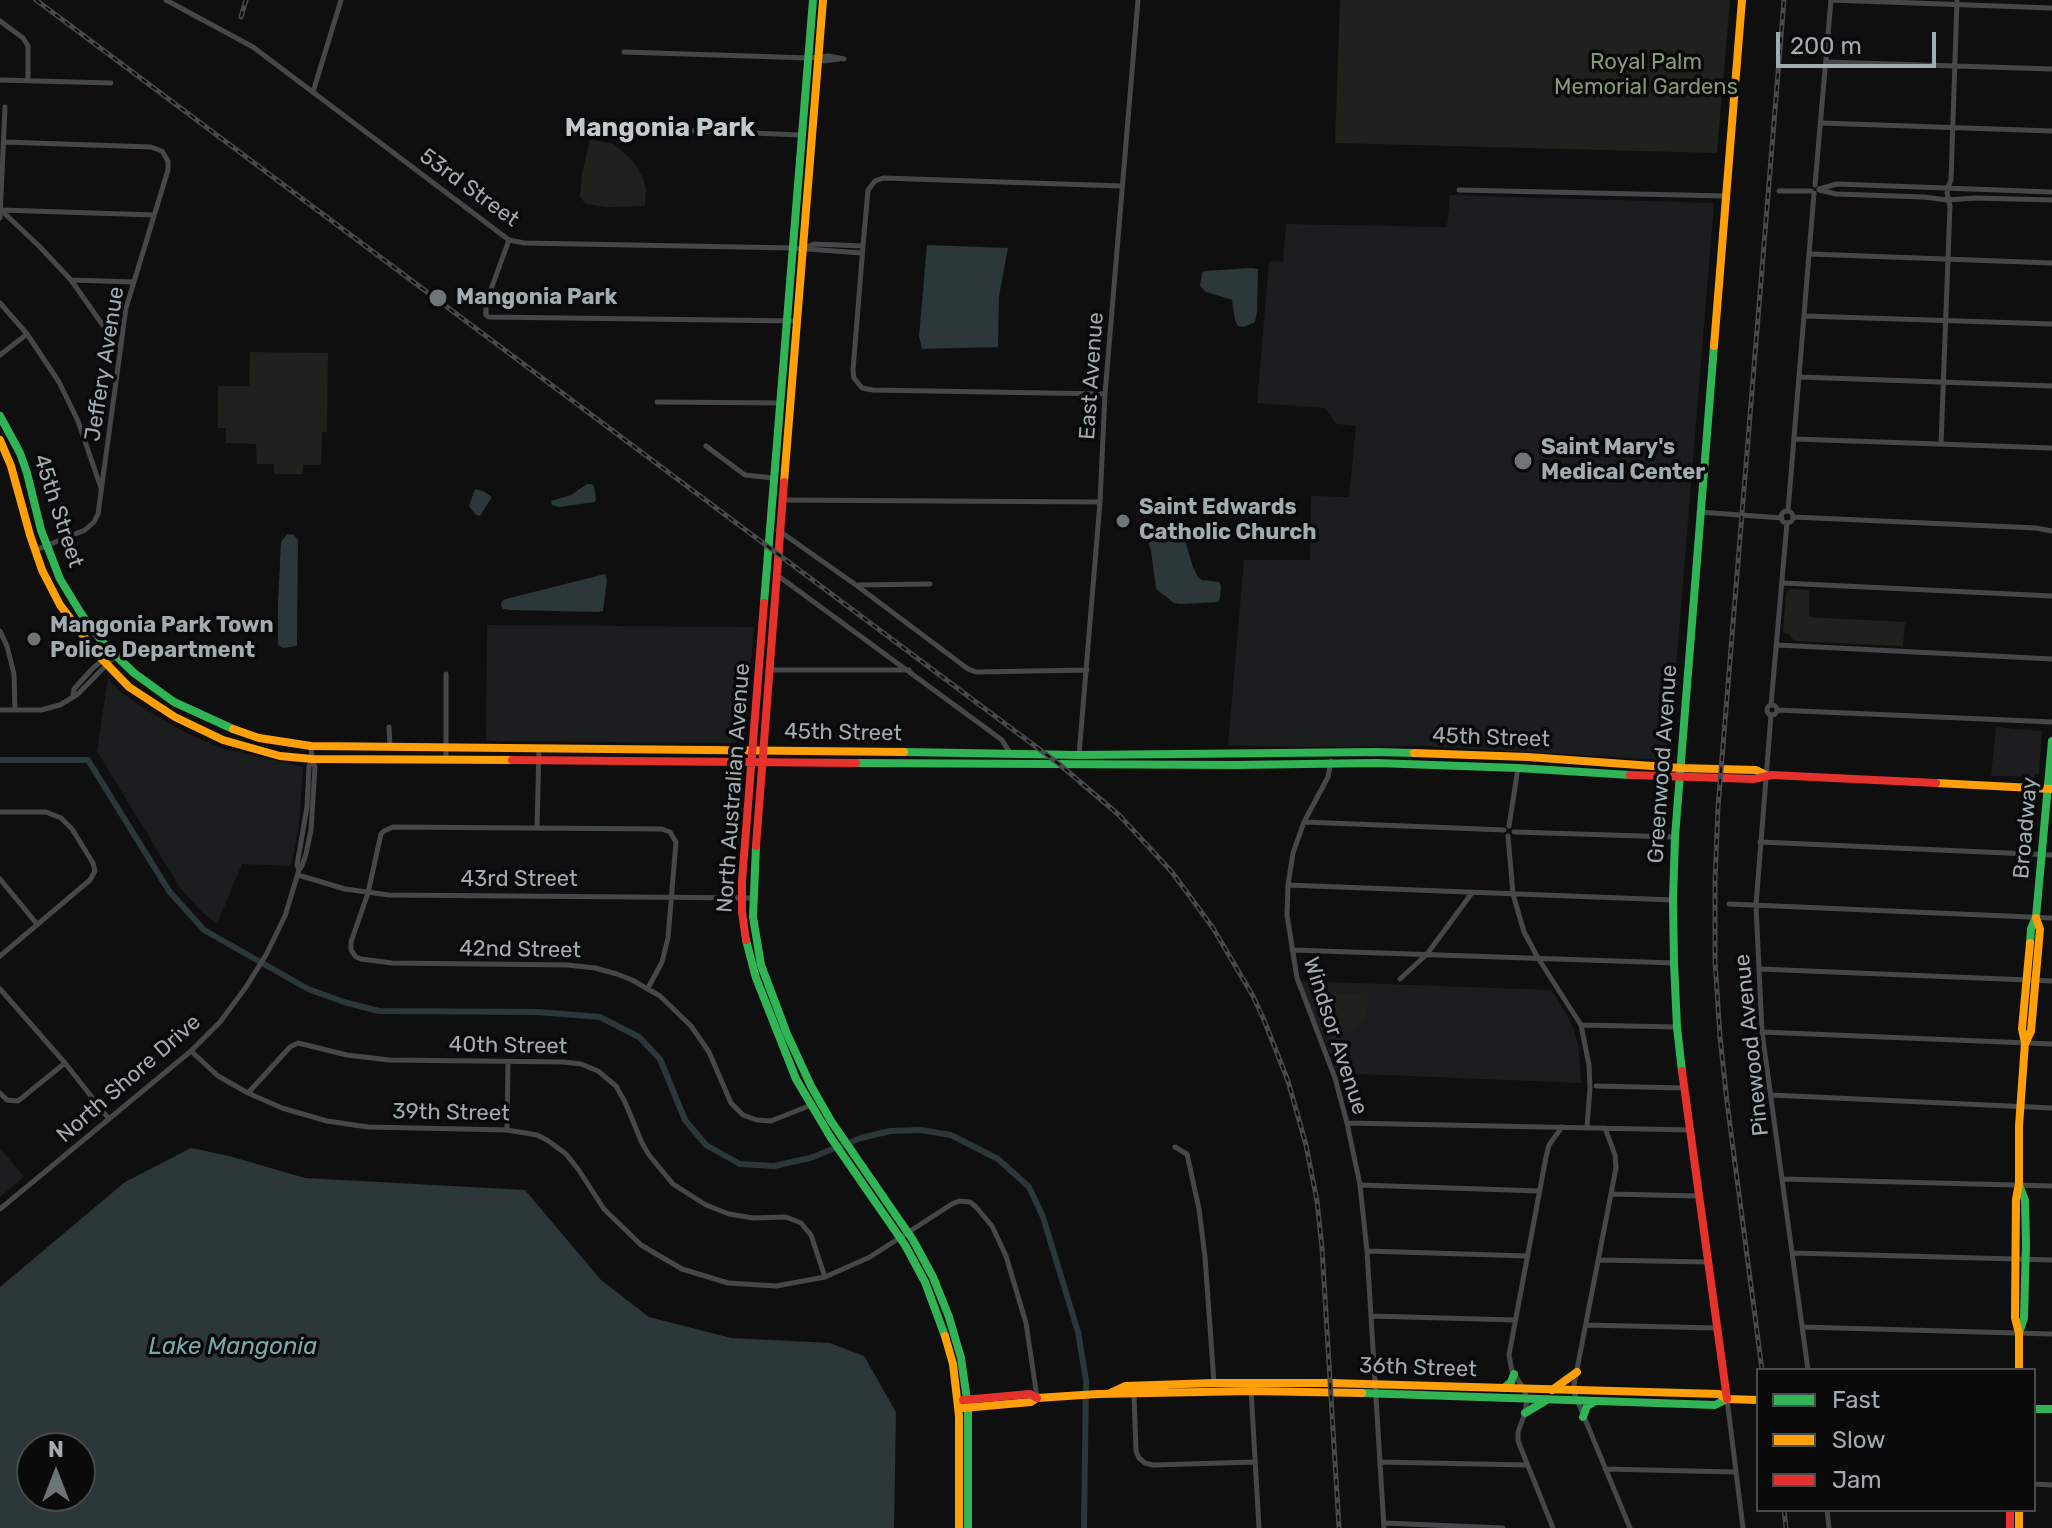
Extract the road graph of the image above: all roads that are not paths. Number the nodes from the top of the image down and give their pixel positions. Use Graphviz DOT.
graph roads {
  1 [pos="166,0"];
  2 [pos="341,0"];
  3 [pos="813,0"];
  4 [pos="823,0"];
  5 [pos="1138,0"];
  6 [pos="1742,0"];
  7 [pos="1831,0"];
  8 [pos="1957,2"];
  9 [pos="2052,8"];
  10 [pos="0,21"];
  11 [pos="624,52"];
  12 [pos="813,58"];
  13 [pos="1826,62"];
  14 [pos="1955,65"];
  15 [pos="2052,69"];
  16 [pos="0,80"];
  17 [pos="28,80"];
  18 [pos="111,83"];
  19 [pos="313,92"];
  20 [pos="5,107"];
  21 [pos="1821,123"];
  22 [pos="1953,127"];
  23 [pos="648,129"];
  24 [pos="2052,131"];
  25 [pos="802,135"];
  26 [pos="4,142"];
  27 [pos="1951,185"];
  28 [pos="1122,186"];
  29 [pos="1816,189"];
  30 [pos="1459,190"];
  31 [pos="1779,191"];
  32 [pos="2052,192"];
  33 [pos="1726,196"];
  34 [pos="1951,200"];
  35 [pos="2052,200"];
  36 [pos="1,210"];
  37 [pos="154,215"];
  38 [pos="0,218"];
  39 [pos="509,240"];
  40 [pos="798,248"];
  41 [pos="862,249"];
  42 [pos="1810,254"];
  43 [pos="1948,258"];
  44 [pos="2052,263"];
  45 [pos="71,280"];
  46 [pos="134,282"];
  47 [pos="0,303"];
  48 [pos="1805,316"];
  49 [pos="1946,320"];
  50 [pos="792,321"];
  51 [pos="2052,324"];
  52 [pos="27,334"];
  53 [pos="121,347"];
  54 [pos="0,355"];
  55 [pos="1800,377"];
  56 [pos="1944,382"];
  57 [pos="2052,386"];
  58 [pos="1105,394"];
  59 [pos="657,402"];
  60 [pos="781,403"];
  61 [pos="0,416"];
  62 [pos="783,429"];
  63 [pos="1795,439"];
  64 [pos="0,440"];
  65 [pos="1941,444"];
  66 [pos="706,446"];
  67 [pos="2052,448"];
  68 [pos="774,478"];
  69 [pos="102,488"];
  70 [pos="777,500"];
  71 [pos="1100,502"];
  72 [pos="1788,511"];
  73 [pos="1699,512"];
  74 [pos="1793,517"];
  75 [pos="1784,520"];
  76 [pos="771,525"];
  77 [pos="779,531"];
  78 [pos="2052,531"];
  79 [pos="46,545"];
  80 [pos="35,550"];
  81 [pos="776,574"];
  82 [pos="1782,583"];
  83 [pos="930,584"];
  84 [pos="856,585"];
  85 [pos="2052,596"];
  86 [pos="0,631"];
  87 [pos="1778,645"];
  88 [pos="115,656"];
  89 [pos="2052,659"];
  90 [pos="105,662"];
  91 [pos="768,670"];
  92 [pos="910,670"];
  93 [pos="1087,670"];
  94 [pos="446,674"];
  95 [pos="1771,705"];
  96 [pos="0,710"];
  97 [pos="15,710"];
  98 [pos="1777,710"];
  99 [pos="1771,715"];
  100 [pos="2052,722"];
  101 [pos="389,727"];
  102 [pos="2052,741"];
  103 [pos="311,746"];
  104 [pos="390,747"];
  105 [pos="446,747"];
  106 [pos="539,748"];
  107 [pos="757,750"];
  108 [pos="1332,752"];
  109 [pos="1011,753"];
  110 [pos="1079,755"];
  111 [pos="312,759"];
  112 [pos="446,760"];
  113 [pos="538,760"];
  114 [pos="756,761"];
  115 [pos="1331,763"];
  116 [pos="1518,768"];
  117 [pos="1680,773"];
  118 [pos="1766,775"];
  119 [pos="2050,789"];
  120 [pos="0,812"];
  121 [pos="1304,822"];
  122 [pos="311,824"];
  123 [pos="537,828"];
  124 [pos="1509,831"];
  125 [pos="1675,837"];
  126 [pos="302,839"];
  127 [pos="1760,842"];
  128 [pos="2042,854"];
  129 [pos="2052,855"];
  130 [pos="298,872"];
  131 [pos="0,879"];
  132 [pos="1288,885"];
  133 [pos="1473,892"];
  134 [pos="368,893"];
  135 [pos="1513,894"];
  136 [pos="671,897"];
  137 [pos="742,898"];
  138 [pos="753,898"];
  139 [pos="1673,900"];
  140 [pos="1729,904"];
  141 [pos="1756,905"];
  142 [pos="2036,917"];
  143 [pos="2052,918"];
  144 [pos="37,924"];
  145 [pos="1292,950"];
  146 [pos="1427,954"];
  147 [pos="0,956"];
  148 [pos="1538,958"];
  149 [pos="1674,963"];
  150 [pos="1760,969"];
  151 [pos="1400,979"];
  152 [pos="2031,981"];
  153 [pos="2052,981"];
  154 [pos="648,988"];
  155 [pos="0,989"];
  156 [pos="1581,1025"];
  157 [pos="1677,1027"];
  158 [pos="1762,1032"];
  159 [pos="2025,1043"];
  160 [pos="2052,1044"];
  161 [pos="191,1051"];
  162 [pos="508,1062"];
  163 [pos="65,1063"];
  164 [pos="1596,1086"];
  165 [pos="1685,1088"];
  166 [pos="0,1093"];
  167 [pos="248,1093"];
  168 [pos="1771,1095"];
  169 [pos="815,1103"];
  170 [pos="2020,1106"];
  171 [pos="2052,1108"];
  172 [pos="109,1119"];
  173 [pos="1347,1123"];
  174 [pos="1562,1127"];
  175 [pos="1587,1127"];
  176 [pos="1605,1128"];
  177 [pos="507,1130"];
  178 [pos="1690,1130"];
  179 [pos="1175,1147"];
  180 [pos="849,1156"];
  181 [pos="1783,1179"];
  182 [pos="2019,1184"];
  183 [pos="1360,1185"];
  184 [pos="2052,1186"];
  185 [pos="1540,1191"];
  186 [pos="1611,1194"];
  187 [pos="1698,1196"];
  188 [pos="0,1209"];
  189 [pos="904,1235"];
  190 [pos="1367,1251"];
  191 [pos="1793,1253"];
  192 [pos="1528,1256"];
  193 [pos="2022,1259"];
  194 [pos="1598,1260"];
  195 [pos="2052,1260"];
  196 [pos="1707,1262"];
  197 [pos="825,1277"];
  198 [pos="1371,1316"];
  199 [pos="1515,1320"];
  200 [pos="1586,1325"];
  201 [pos="1802,1327"];
  202 [pos="1716,1328"];
  203 [pos="2019,1333"];
  204 [pos="2052,1334"];
  205 [pos="1808,1368"];
  206 [pos="2019,1368"];
  207 [pos="1577,1372"];
  208 [pos="1514,1374"];
  209 [pos="1251,1387"];
  210 [pos="1214,1388"];
  211 [pos="1375,1388"];
  212 [pos="1504,1388"];
  213 [pos="1524,1389"];
  214 [pos="1134,1390"];
  215 [pos="1552,1390"];
  216 [pos="1573,1390"];
  217 [pos="1037,1398"];
  218 [pos="1527,1399"];
  219 [pos="1727,1399"];
  220 [pos="1547,1400"];
  221 [pos="1756,1400"];
  222 [pos="1575,1401"];
  223 [pos="1595,1401"];
  224 [pos="963,1404"];
  225 [pos="1525,1413"];
  226 [pos="1583,1417"];
  227 [pos="1255,1462"];
  228 [pos="1380,1462"];
  229 [pos="1527,1465"];
  230 [pos="1604,1469"];
  231 [pos="1735,1472"];
  232 [pos="1384,1526"];
  233 [pos="959,1528"];
  234 [pos="968,1528"];
  235 [pos="1259,1528"];
  236 [pos="1503,1528"];
  237 [pos="1553,1528"];
  238 [pos="1630,1528"];
  239 [pos="1743,1528"];
  1 -- 19 [label="street, 53rd Street"];
  2 -- 19 [label="street"];
  3 -- 12 [label="main road, North Australian Avenue"];
  4 -- 12 [label="main road, North Australian Avenue"];
  5 -- 28 [label="street, East Avenue"];
  6 -- 33 [label="main road, Greenwood Avenue"];
  7 -- 8 [label="street"];
  7 -- 13 [label="street"];
  8 -- 9 [label="street"];
  8 -- 14 [label="street"];
  10 -- 17 [label="street"];
  11 -- 12 [label="street"];
  12 -- 25 [label="main road, North Australian Avenue"];
  12 -- 40 [label="main road, North Australian Avenue"];
  13 -- 14 [label="street"];
  13 -- 21 [label="street"];
  14 -- 15 [label="street"];
  14 -- 22 [label="street"];
  16 -- 17 [label="street"];
  17 -- 18 [label="street"];
  19 -- 39 [label="street, 53rd Street"];
  20 -- 26 [label="street"];
  21 -- 22 [label="street"];
  21 -- 29 [label="street"];
  22 -- 24 [label="street"];
  22 -- 27 [label="street"];
  23 -- 25 [label="street"];
  25 -- 40 [label="main road, North Australian Avenue"];
  26 -- 36 [label="street"];
  26 -- 37 [label="street, Jeffery Avenue"];
  27 -- 29 [label="street"];
  27 -- 32 [label="street"];
  27 -- 34 [label="street"];
  28 -- 41 [label="street"];
  28 -- 58 [label="street, East Avenue"];
  29 -- 31 [label="street"];
  29 -- 34 [label="street"];
  29 -- 42 [label="street"];
  30 -- 33 [label="street"];
  33 -- 73 [label="main road, Greenwood Avenue"];
  34 -- 35 [label="street"];
  34 -- 43 [label="street"];
  36 -- 37 [label="street"];
  36 -- 38 [label="street"];
  36 -- 45 [label="street"];
  37 -- 46 [label="street, Jeffery Avenue"];
  39 -- 40 [label="street, 53rd Street"];
  39 -- 50 [label="street"];
  40 -- 41 [label="street, 53rd Street"];
  40 -- 50 [label="main road, North Australian Avenue"];
  41 -- 58 [label="street"];
  42 -- 43 [label="street"];
  42 -- 48 [label="street"];
  43 -- 44 [label="street"];
  43 -- 49 [label="street"];
  45 -- 46 [label="street"];
  45 -- 53 [label="street"];
  46 -- 53 [label="street, Jeffery Avenue"];
  47 -- 52 [label="street"];
  48 -- 49 [label="street"];
  48 -- 55 [label="street"];
  49 -- 51 [label="street"];
  49 -- 56 [label="street"];
  50 -- 60 [label="main road, North Australian Avenue"];
  50 -- 62 [label="main road, North Australian Avenue"];
  52 -- 54 [label="street"];
  52 -- 69 [label="street"];
  53 -- 69 [label="street, Jeffery Avenue"];
  55 -- 56 [label="street"];
  55 -- 63 [label="street"];
  56 -- 57 [label="street"];
  56 -- 65 [label="street"];
  58 -- 71 [label="street, East Avenue"];
  59 -- 60 [label="street"];
  60 -- 62 [label="main road, North Australian Avenue"];
  61 -- 79 [label="main road, 45th Street"];
  62 -- 68 [label="main road, North Australian Avenue"];
  62 -- 70 [label="main road, North Australian Avenue"];
  63 -- 65 [label="street"];
  63 -- 72 [label="street"];
  64 -- 80 [label="main road, 45th Street"];
  65 -- 67 [label="street"];
  66 -- 68 [label="street"];
  68 -- 70 [label="main road, North Australian Avenue"];
  69 -- 79 [label="street, Jeffery Avenue"];
  70 -- 71 [label="street"];
  70 -- 76 [label="main road, North Australian Avenue"];
  70 -- 77 [label="main road, North Australian Avenue"];
  71 -- 93 [label="street, East Avenue"];
  72 -- 74 [label="street"];
  72 -- 75 [label="street"];
  73 -- 75 [label="street"];
  73 -- 117 [label="main road, Greenwood Avenue"];
  74 -- 75 [label="street"];
  74 -- 78 [label="street"];
  75 -- 82 [label="street"];
  76 -- 77 [label="street"];
  76 -- 107 [label="main road, North Australian Avenue"];
  77 -- 81 [label="main road, North Australian Avenue"];
  77 -- 84 [label="street"];
  79 -- 80 [label="street, Jeffery Avenue"];
  79 -- 88 [label="main road, 45th Street"];
  80 -- 90 [label="main road, 45th Street"];
  81 -- 91 [label="main road, North Australian Avenue"];
  81 -- 92 [label="street"];
  82 -- 85 [label="street"];
  82 -- 87 [label="street"];
  83 -- 84 [label="street"];
  84 -- 93 [label="street"];
  86 -- 97 [label="street"];
  87 -- 89 [label="street"];
  87 -- 95 [label="street"];
  88 -- 90 [label="street"];
  88 -- 103 [label="main road, 45th Street"];
  90 -- 97 [label="street"];
  90 -- 111 [label="main road, 45th Street"];
  91 -- 92 [label="street"];
  91 -- 107 [label="main road, North Australian Avenue"];
  92 -- 109 [label="street"];
  93 -- 110 [label="street, East Avenue"];
  94 -- 105 [label="street"];
  95 -- 98 [label="street"];
  95 -- 99 [label="street"];
  96 -- 97 [label="street"];
  98 -- 99 [label="street"];
  98 -- 100 [label="street"];
  99 -- 118 [label="street, Pinewood Avenue"];
  101 -- 104 [label="street"];
  102 -- 119 [label="main road, Broadway"];
  103 -- 104 [label="main road, 45th Street"];
  103 -- 111 [label="street, North Shore Drive"];
  104 -- 105 [label="main road, 45th Street"];
  105 -- 106 [label="main road, 45th Street"];
  105 -- 112 [label="street"];
  106 -- 107 [label="main road, 45th Street"];
  106 -- 113 [label="street"];
  107 -- 109 [label="main road, 45th Street"];
  107 -- 114 [label="main road, North Australian Avenue"];
  108 -- 110 [label="main road, 45th Street"];
  108 -- 115 [label="street, Windsor Avenue"];
  108 -- 117 [label="main road, 45th Street"];
  109 -- 110 [label="main road, 45th Street"];
  111 -- 112 [label="main road, 45th Street"];
  111 -- 122 [label="street, North Shore Drive"];
  111 -- 126 [label="street, North Shore Drive"];
  112 -- 113 [label="main road, 45th Street"];
  113 -- 114 [label="main road, 45th Street"];
  113 -- 123 [label="street"];
  114 -- 115 [label="main road, 45th Street"];
  114 -- 137 [label="main road, North Australian Avenue"];
  114 -- 138 [label="main road, North Australian Avenue"];
  115 -- 116 [label="main road, 45th Street"];
  115 -- 121 [label="street, Windsor Avenue"];
  116 -- 117 [label="main road, 45th Street"];
  116 -- 124 [label="street"];
  117 -- 118 [label="main road, 45th Street"];
  117 -- 125 [label="main road, Greenwood Avenue"];
  118 -- 119 [label="main road, 45th Street"];
  118 -- 127 [label="street, Pinewood Avenue"];
  119 -- 128 [label="main road, Broadway"];
  120 -- 144 [label="street"];
  121 -- 124 [label="street"];
  121 -- 132 [label="street, Windsor Avenue"];
  122 -- 126 [label="street"];
  122 -- 130 [label="street, North Shore Drive"];
  123 -- 134 [label="street"];
  123 -- 136 [label="street"];
  124 -- 125 [label="street"];
  124 -- 135 [label="street"];
  125 -- 139 [label="main road, Greenwood Avenue"];
  126 -- 130 [label="street, North Shore Drive"];
  127 -- 128 [label="street"];
  127 -- 141 [label="street, Pinewood Avenue"];
  128 -- 129 [label="street"];
  128 -- 142 [label="main road, Broadway"];
  130 -- 134 [label="street, 43rd Street"];
  130 -- 161 [label="street, North Shore Drive"];
  131 -- 144 [label="street"];
  132 -- 133 [label="street"];
  132 -- 145 [label="street, Windsor Avenue"];
  133 -- 135 [label="street"];
  133 -- 146 [label="street"];
  134 -- 136 [label="street, 43rd Street"];
  134 -- 154 [label="street, 42nd Street"];
  135 -- 139 [label="street"];
  135 -- 148 [label="street"];
  136 -- 137 [label="street, 43rd Street"];
  136 -- 154 [label="street"];
  137 -- 138 [label="street, 43rd Street"];
  137 -- 169 [label="main road, North Australian Avenue"];
  138 -- 169 [label="main road, North Australian Avenue"];
  139 -- 149 [label="main road, Greenwood Avenue"];
  140 -- 141 [label="street"];
  141 -- 142 [label="street"];
  141 -- 150 [label="street, Pinewood Avenue"];
  142 -- 143 [label="street"];
  142 -- 152 [label="main road, Broadway"];
  144 -- 147 [label="street"];
  145 -- 146 [label="street"];
  145 -- 173 [label="street, Windsor Avenue"];
  146 -- 148 [label="street"];
  146 -- 151 [label="street"];
  148 -- 149 [label="street"];
  148 -- 156 [label="street"];
  149 -- 157 [label="main road, Greenwood Avenue"];
  150 -- 152 [label="street"];
  150 -- 158 [label="street, Pinewood Avenue"];
  152 -- 153 [label="street"];
  152 -- 159 [label="main road, Broadway"];
  154 -- 169 [label="street, 42nd Street"];
  155 -- 163 [label="street"];
  156 -- 157 [label="street"];
  156 -- 175 [label="street"];
  157 -- 165 [label="main road, Greenwood Avenue"];
  158 -- 159 [label="street"];
  158 -- 168 [label="street, Pinewood Avenue"];
  159 -- 160 [label="street"];
  159 -- 170 [label="main road, Broadway"];
  161 -- 167 [label="street, 39th Street"];
  161 -- 172 [label="street, North Shore Drive"];
  162 -- 167 [label="street, 40th Street"];
  162 -- 177 [label="street"];
  162 -- 197 [label="street, 40th Street"];
  163 -- 166 [label="street"];
  163 -- 172 [label="street"];
  164 -- 165 [label="street"];
  165 -- 178 [label="main road, Greenwood Avenue"];
  167 -- 177 [label="street, 39th Street"];
  168 -- 170 [label="street"];
  168 -- 181 [label="street, Pinewood Avenue"];
  169 -- 180 [label="main road, North Australian Avenue"];
  169 -- 180 [label="main road, North Australian Avenue"];
  170 -- 171 [label="street"];
  170 -- 182 [label="main road, Broadway"];
  172 -- 188 [label="street, North Shore Drive"];
  173 -- 174 [label="street"];
  173 -- 183 [label="street, Windsor Avenue"];
  174 -- 175 [label="street"];
  174 -- 185 [label="street"];
  175 -- 176 [label="street"];
  176 -- 178 [label="street"];
  176 -- 186 [label="street"];
  177 -- 197 [label="street, 39th Street"];
  178 -- 187 [label="main road, Greenwood Avenue"];
  179 -- 210 [label="street"];
  180 -- 189 [label="main road, North Australian Avenue"];
  181 -- 182 [label="street"];
  181 -- 191 [label="street, Pinewood Avenue"];
  182 -- 184 [label="street"];
  182 -- 193 [label="main road, Broadway"];
  183 -- 185 [label="street"];
  183 -- 190 [label="street, Windsor Avenue"];
  185 -- 192 [label="street"];
  186 -- 187 [label="street"];
  186 -- 194 [label="street"];
  187 -- 196 [label="main road, Greenwood Avenue"];
  189 -- 197 [label="street, 39th Street"];
  189 -- 217 [label="street, 39th Street"];
  189 -- 224 [label="main road, North Australian Avenue"];
  190 -- 192 [label="street"];
  190 -- 198 [label="street, Windsor Avenue"];
  191 -- 193 [label="street"];
  191 -- 201 [label="street, Pinewood Avenue"];
  192 -- 199 [label="street"];
  193 -- 195 [label="street"];
  193 -- 203 [label="main road, Broadway"];
  194 -- 196 [label="street"];
  194 -- 200 [label="street"];
  196 -- 202 [label="main road, Greenwood Avenue"];
  198 -- 199 [label="street"];
  198 -- 211 [label="street, Windsor Avenue"];
  199 -- 208 [label="street"];
  200 -- 202 [label="street"];
  200 -- 207 [label="street"];
  201 -- 203 [label="street"];
  201 -- 205 [label="street, Pinewood Avenue"];
  202 -- 219 [label="main road, Greenwood Avenue"];
  203 -- 204 [label="street"];
  203 -- 206 [label="main road, Broadway"];
  207 -- 215 [label="main road"];
  207 -- 216 [label="street"];
  208 -- 212 [label="main road"];
  208 -- 213 [label="street"];
  209 -- 210 [label="main road, 36th Street"];
  209 -- 211 [label="main road, 36th Street"];
  209 -- 227 [label="street"];
  210 -- 214 [label="main road, 36th Street"];
  211 -- 212 [label="main road, 36th Street"];
  211 -- 218 [label="main road, 36th Street"];
  211 -- 228 [label="street, Windsor Avenue"];
  212 -- 213 [label="main road, 36th Street"];
  213 -- 215 [label="main road, 36th Street"];
  213 -- 218 [label="street"];
  214 -- 217 [label="main road, 36th Street"];
  214 -- 227 [label="street"];
  215 -- 216 [label="main road, 36th Street"];
  216 -- 219 [label="main road, 36th Street"];
  216 -- 222 [label="street"];
  217 -- 224 [label="main road, 36th Street"];
  218 -- 220 [label="main road, 36th Street"];
  218 -- 225 [label="street"];
  219 -- 221 [label="main road, 36th Street"];
  219 -- 223 [label="main road, 36th Street"];
  219 -- 231 [label="street, Greenwood Avenue"];
  220 -- 222 [label="main road, 36th Street"];
  220 -- 225 [label="main road"];
  222 -- 223 [label="main road, 36th Street"];
  222 -- 226 [label="street"];
  223 -- 226 [label="main road"];
  224 -- 233 [label="main road, North Australian Avenue"];
  224 -- 234 [label="main road, North Australian Avenue"];
  225 -- 229 [label="street"];
  226 -- 230 [label="street"];
  227 -- 235 [label="street"];
  228 -- 229 [label="street"];
  228 -- 232 [label="street, Windsor Avenue"];
  229 -- 237 [label="street"];
  230 -- 231 [label="street"];
  230 -- 238 [label="street"];
  231 -- 239 [label="street, Greenwood Avenue"];
  232 -- 236 [label="street"];
}
